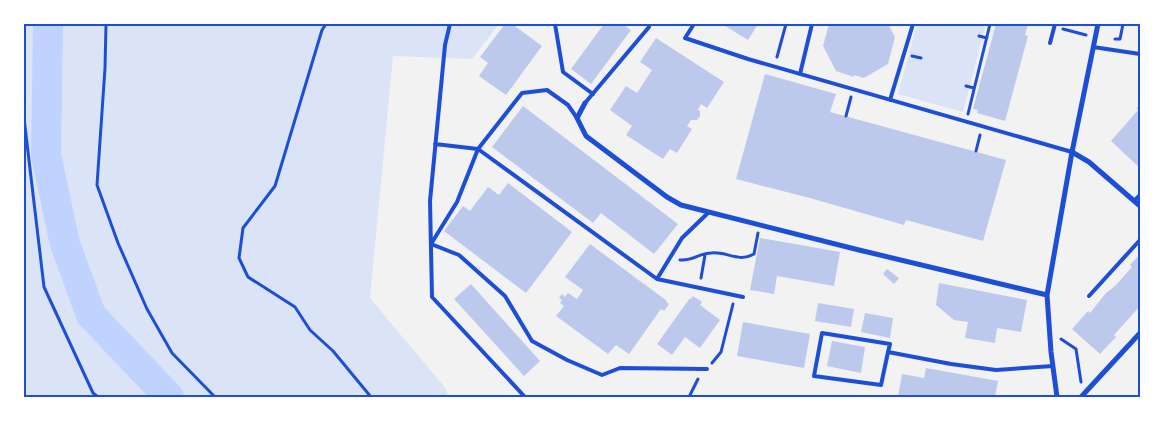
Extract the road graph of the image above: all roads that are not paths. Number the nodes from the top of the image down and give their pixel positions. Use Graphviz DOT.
graph roads {
  1 [pos="450,24"];
  2 [pos="555,24"];
  3 [pos="694,24"];
  4 [pos="812,24"];
  5 [pos="913,24"];
  6 [pos="1098,24"];
  7 [pos="1055,26"];
  8 [pos="649,27"];
  9 [pos="1050,42"];
  10 [pos="1094,47"];
  11 [pos="1140,54"];
  12 [pos="800,74"];
  13 [pos="593,94"];
  14 [pos="890,100"];
  15 [pos="585,103"];
  16 [pos="577,118"];
  17 [pos="435,144"];
  18 [pos="478,150"];
  19 [pos="1072,152"];
  20 [pos="1140,195"];
  21 [pos="1134,201"];
  22 [pos="1140,206"];
  23 [pos="709,212"];
  24 [pos="1140,240"];
  25 [pos="431,244"];
  26 [pos="657,279"];
  27 [pos="1047,295"];
  28 [pos="1089,296"];
  29 [pos="743,298"];
  30 [pos="1140,333"];
  31 [pos="888,352"];
  32 [pos="1053,366"];
  33 [pos="706,369"];
  34 [pos="1082,396"];
  35 [pos="525,397"];
  36 [pos="1057,397"];
  1 -- 17 [label="lane"];
  2 -- 13 [label="lane"];
  3 -- 12 [label="lane"];
  4 -- 12 [label="lane"];
  5 -- 14 [label="lane"];
  6 -- 10 [label="street"];
  7 -- 9 [label="lane"];
  8 -- 13 [label="lane"];
  10 -- 11 [label="lane"];
  10 -- 19 [label="street"];
  12 -- 14 [label="lane"];
  13 -- 15 [label="lane"];
  14 -- 19 [label="lane"];
  15 -- 16 [label="street"];
  16 -- 18 [label="lane"];
  16 -- 23 [label="street"];
  17 -- 18 [label="lane"];
  17 -- 25 [label="lane"];
  18 -- 25 [label="lane"];
  18 -- 26 [label="lane"];
  19 -- 21 [label="street"];
  19 -- 27 [label="street"];
  20 -- 21 [label="lane"];
  21 -- 22 [label="street"];
  23 -- 26 [label="lane"];
  23 -- 27 [label="street"];
  24 -- 28 [label="lane"];
  25 -- 33 [label="lane"];
  25 -- 35 [label="lane"];
  26 -- 29 [label="lane"];
  27 -- 32 [label="street"];
  30 -- 34 [label="street"];
  31 -- 31 [label="lane"];
  31 -- 32 [label="lane"];
  32 -- 36 [label="street"];
}
